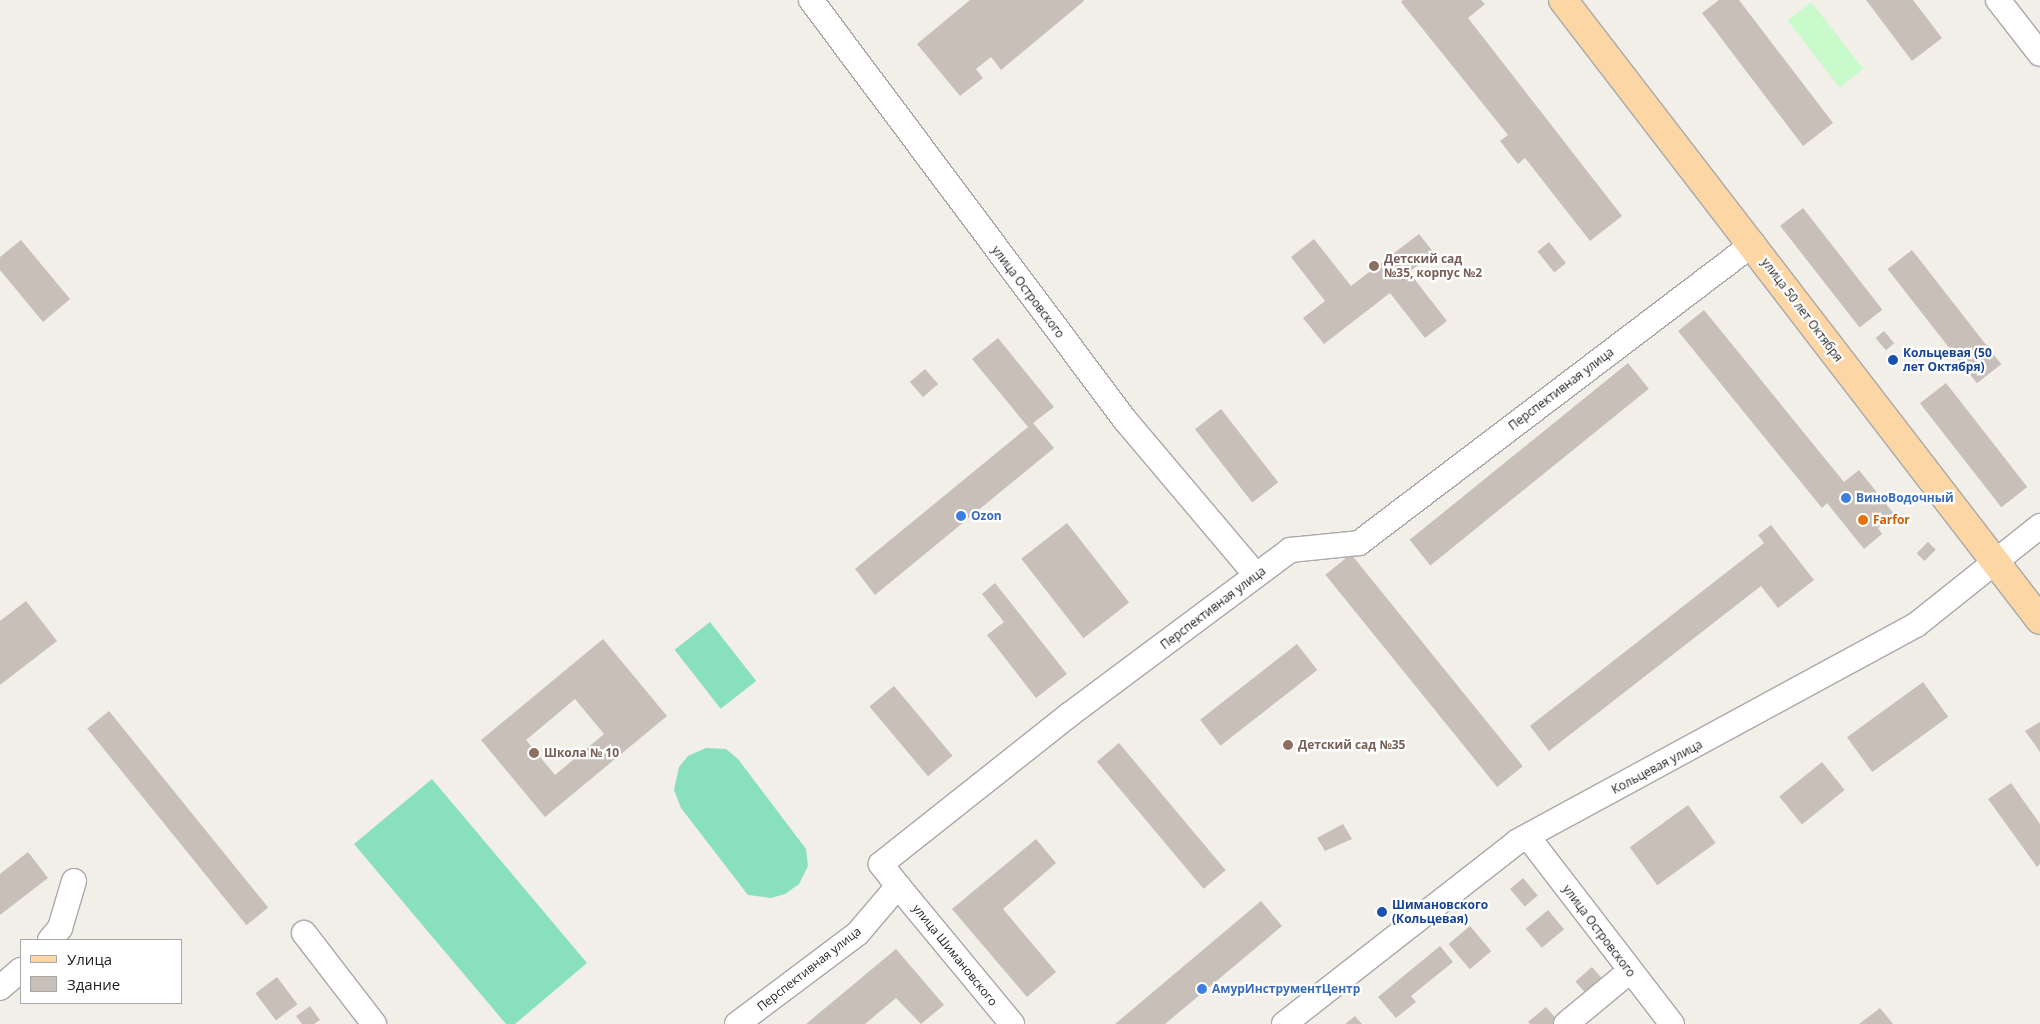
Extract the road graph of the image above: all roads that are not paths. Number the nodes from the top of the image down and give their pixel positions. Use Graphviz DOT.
graph roads {
  1 [pos="811,0"];
  2 [pos="1564,0"];
  3 [pos="1998,0"];
  4 [pos="2040,54"];
  5 [pos="1753,244"];
  6 [pos="2040,526"];
  7 [pos="1993,562"];
  8 [pos="1256,575"];
  9 [pos="2040,620"];
  10 [pos="1528,836"];
  11 [pos="74,882"];
  12 [pos="898,886"];
  13 [pos="304,932"];
  14 [pos="51,939"];
  15 [pos="20,971"];
  16 [pos="1630,972"];
  17 [pos="0,988"];
  18 [pos="374,1024"];
  19 [pos="737,1024"];
  20 [pos="1012,1024"];
  21 [pos="1284,1024"];
  22 [pos="1566,1024"];
  23 [pos="1672,1024"];
  1 -- 8 [label="street, улица Островского"];
  2 -- 5 [label="main road, улица 50 лет Октября"];
  3 -- 4 [label="street"];
  5 -- 7 [label="main road, улица 50 лет Октября"];
  5 -- 8 [label="street, Перспективная улица"];
  6 -- 7 [label="street, Кольцевая улица"];
  7 -- 9 [label="main road, улица 50 лет Октября"];
  7 -- 10 [label="street, Кольцевая улица"];
  8 -- 12 [label="street, Перспективная улица"];
  10 -- 16 [label="street, улица Островского"];
  10 -- 21 [label="street, Кольцевая улица"];
  11 -- 14 [label="street"];
  12 -- 19 [label="street, Перспективная улица"];
  12 -- 20 [label="street, улица Шимановского"];
  13 -- 18 [label="street"];
  15 -- 17 [label="street"];
  16 -- 22 [label="street"];
  16 -- 23 [label="street, улица Островского"];
}
